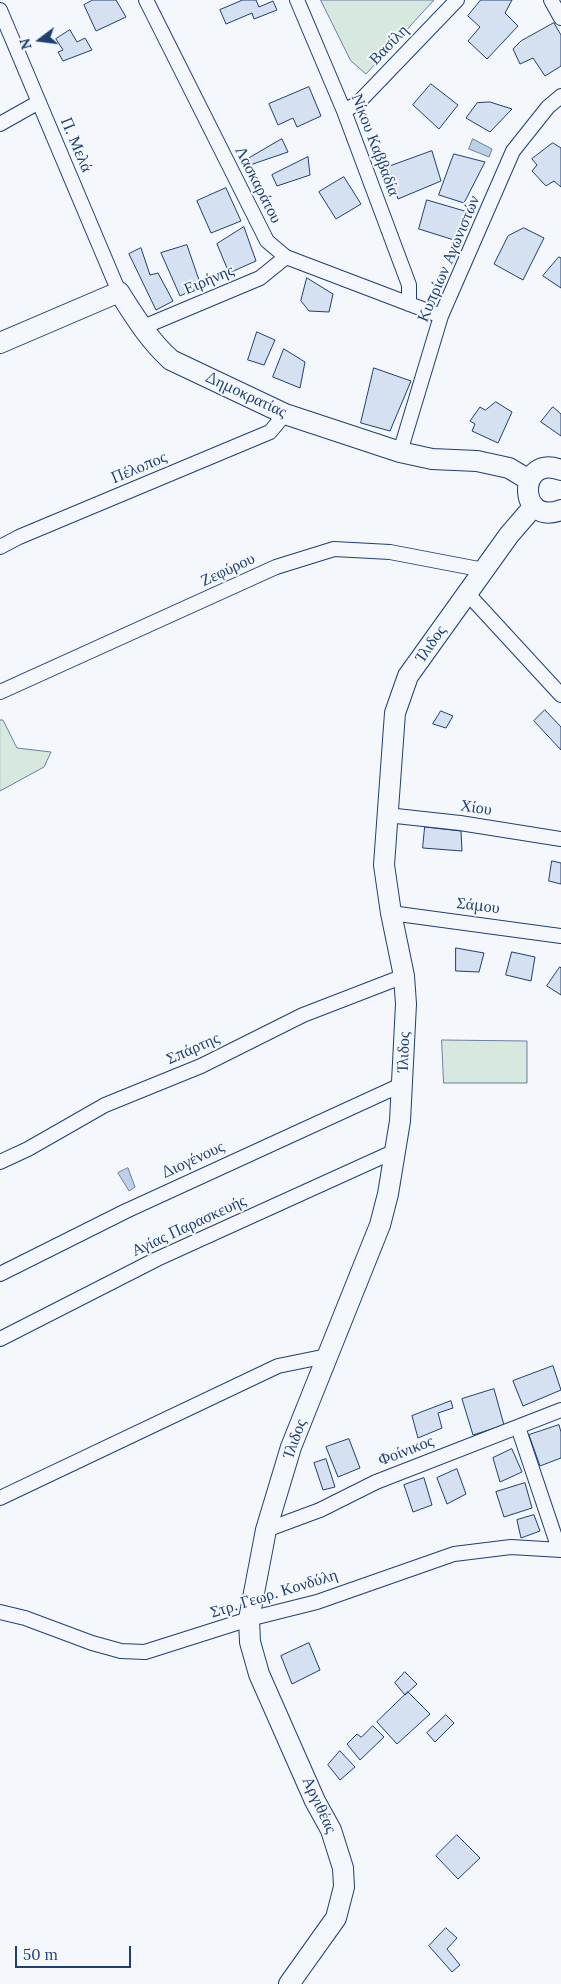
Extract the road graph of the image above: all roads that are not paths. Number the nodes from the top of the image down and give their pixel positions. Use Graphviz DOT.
graph roads {
  1 [pos="146,0"];
  2 [pos="297,0"];
  3 [pos="457,0"];
  4 [pos="551,0"];
  5 [pos="0,10"];
  6 [pos="561,18"];
  7 [pos="561,96"];
  8 [pos="39,102"];
  9 [pos="344,111"];
  10 [pos="0,124"];
  11 [pos="286,256"];
  12 [pos="119,292"];
  13 [pos="409,304"];
  14 [pos="441,316"];
  15 [pos="141,328"];
  16 [pos="0,343"];
  17 [pos="285,414"];
  18 [pos="400,452"];
  19 [pos="561,470"];
  20 [pos="530,480"];
  21 [pos="534,506"];
  22 [pos="561,511"];
  23 [pos="0,547"];
  24 [pos="484,570"];
  25 [pos="467,593"];
  26 [pos="0,692"];
  27 [pos="561,695"];
  28 [pos="387,815"];
  29 [pos="561,839"];
  30 [pos="391,913"];
  31 [pos="561,936"];
  32 [pos="404,976"];
  33 [pos="403,1084"];
  34 [pos="395,1151"];
  35 [pos="0,1162"];
  36 [pos="0,1274"];
  37 [pos="0,1339"];
  38 [pos="327,1356"];
  39 [pos="561,1410"];
  40 [pos="518,1427"];
  41 [pos="0,1498"];
  42 [pos="266,1530"];
  43 [pos="560,1550"];
  44 [pos="0,1612"];
  45 [pos="249,1619"];
  46 [pos="289,1984"];
  1 -- 11 [label="street, Λασκαράτου"];
  2 -- 9 [label="street, Νίκου Καββαδία"];
  3 -- 9 [label="street, Βασίλη"];
  4 -- 6 [label="street"];
  5 -- 8 [label="street, Π. Μελά"];
  7 -- 14 [label="street, Κυπρίων Αγωνιστών"];
  8 -- 10 [label="street"];
  8 -- 12 [label="street, Π. Μελά"];
  9 -- 13 [label="street, Νίκου Καββαδία"];
  11 -- 13 [label="street, Λασκαράτου"];
  11 -- 15 [label="street, Ειρήνης"];
  12 -- 15 [label="street, Δημοκρατίας"];
  12 -- 16 [label="street"];
  13 -- 14 [label="street, Λασκαράτου"];
  14 -- 18 [label="street, Κυπρίων Αγωνιστών"];
  15 -- 17 [label="street, Δημοκρατίας"];
  17 -- 18 [label="street, Δημοκρατίας"];
  17 -- 23 [label="street, Πέλοπος"];
  18 -- 20 [label="street, Δημοκρατίας"];
  19 -- 20 [label="street"];
  20 -- 21 [label="street"];
  21 -- 22 [label="street"];
  21 -- 24 [label="street, Ίλιδος"];
  24 -- 25 [label="street, Ίλιδος"];
  24 -- 26 [label="street, Ζεφύρου"];
  25 -- 27 [label="street"];
  25 -- 28 [label="street, Ίλιδος"];
  28 -- 29 [label="street, Χίου"];
  28 -- 30 [label="street, Ίλιδος"];
  30 -- 31 [label="street, Σάμου"];
  30 -- 32 [label="street, Ίλιδος"];
  32 -- 33 [label="street, Ίλιδος"];
  32 -- 35 [label="street, Σπάρτης"];
  33 -- 34 [label="street, Ίλιδος"];
  33 -- 36 [label="street, Διογένους"];
  34 -- 37 [label="street, Αγίας Παρασκευής"];
  34 -- 38 [label="street, Ίλιδος"];
  38 -- 41 [label="street"];
  38 -- 42 [label="street, Ίλιδος"];
  39 -- 40 [label="street, Φοίνικος"];
  40 -- 42 [label="street, Φοίνικος"];
  40 -- 43 [label="street"];
  42 -- 45 [label="street, Ίλιδος"];
  43 -- 45 [label="street, Στρ. Γεωρ. Κονδύλη"];
  44 -- 45 [label="street, Στρ. Γεωρ. Κονδύλη"];
  45 -- 46 [label="street, Αργιθέας"];
}
